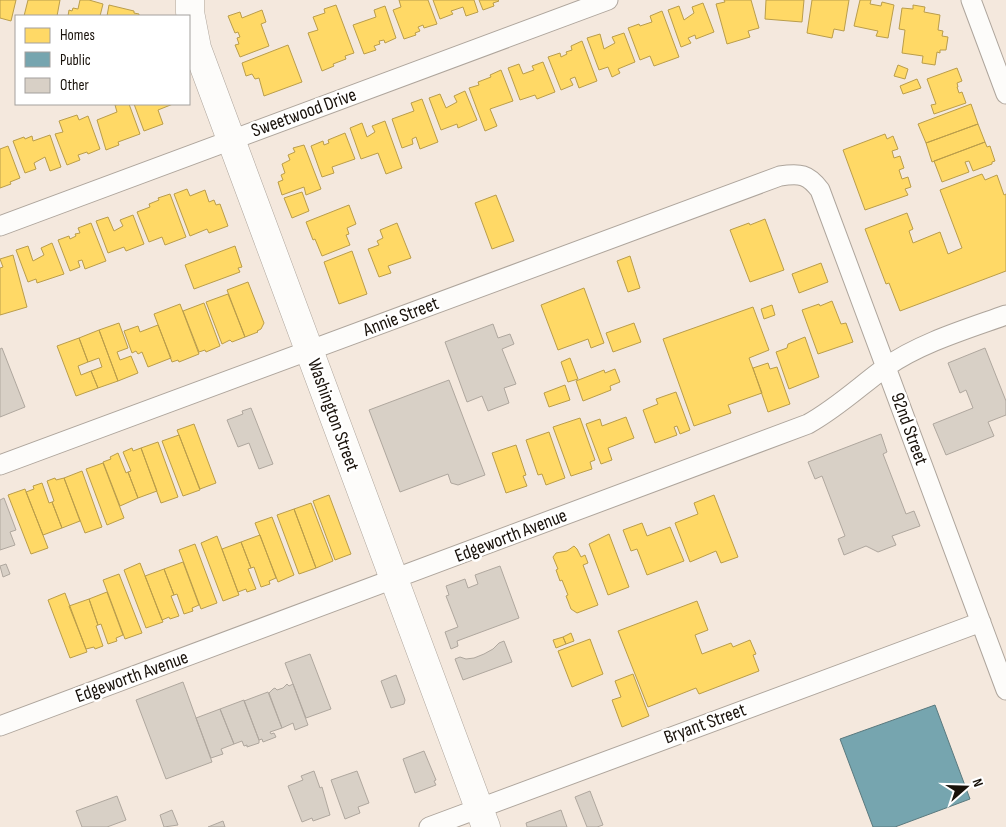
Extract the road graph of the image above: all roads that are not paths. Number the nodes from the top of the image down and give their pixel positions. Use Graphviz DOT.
graph roads {
  1 [pos="190,0"];
  2 [pos="608,0"];
  3 [pos="971,0"];
  4 [pos="1006,94"];
  5 [pos="230,141"];
  6 [pos="804,175"];
  7 [pos="0,226"];
  8 [pos="1006,315"];
  9 [pos="309,351"];
  10 [pos="886,367"];
  11 [pos="0,465"];
  12 [pos="394,579"];
  13 [pos="981,622"];
  14 [pos="1006,690"];
  15 [pos="0,726"];
  16 [pos="482,818"];
  17 [pos="430,827"];
  1 -- 5 [label="street, Washington Street"];
  2 -- 5 [label="street, Sweetwood Drive"];
  3 -- 4 [label="street"];
  5 -- 7 [label="street, Sweetwood Drive"];
  5 -- 9 [label="street, Washington Street"];
  6 -- 9 [label="street, Annie Street"];
  6 -- 10 [label="street, 92nd Street"];
  8 -- 10 [label="street, Edgeworth Avenue"];
  9 -- 11 [label="street, Annie Street"];
  9 -- 12 [label="street, Washington Street"];
  10 -- 12 [label="street, Edgeworth Avenue"];
  10 -- 13 [label="street, 92nd Street"];
  12 -- 15 [label="street, Edgeworth Avenue"];
  12 -- 16 [label="street, Washington Street"];
  13 -- 14 [label="street, 92nd Street"];
  13 -- 16 [label="street, Bryant Street"];
  16 -- 17 [label="street, Bryant Street"];
}
